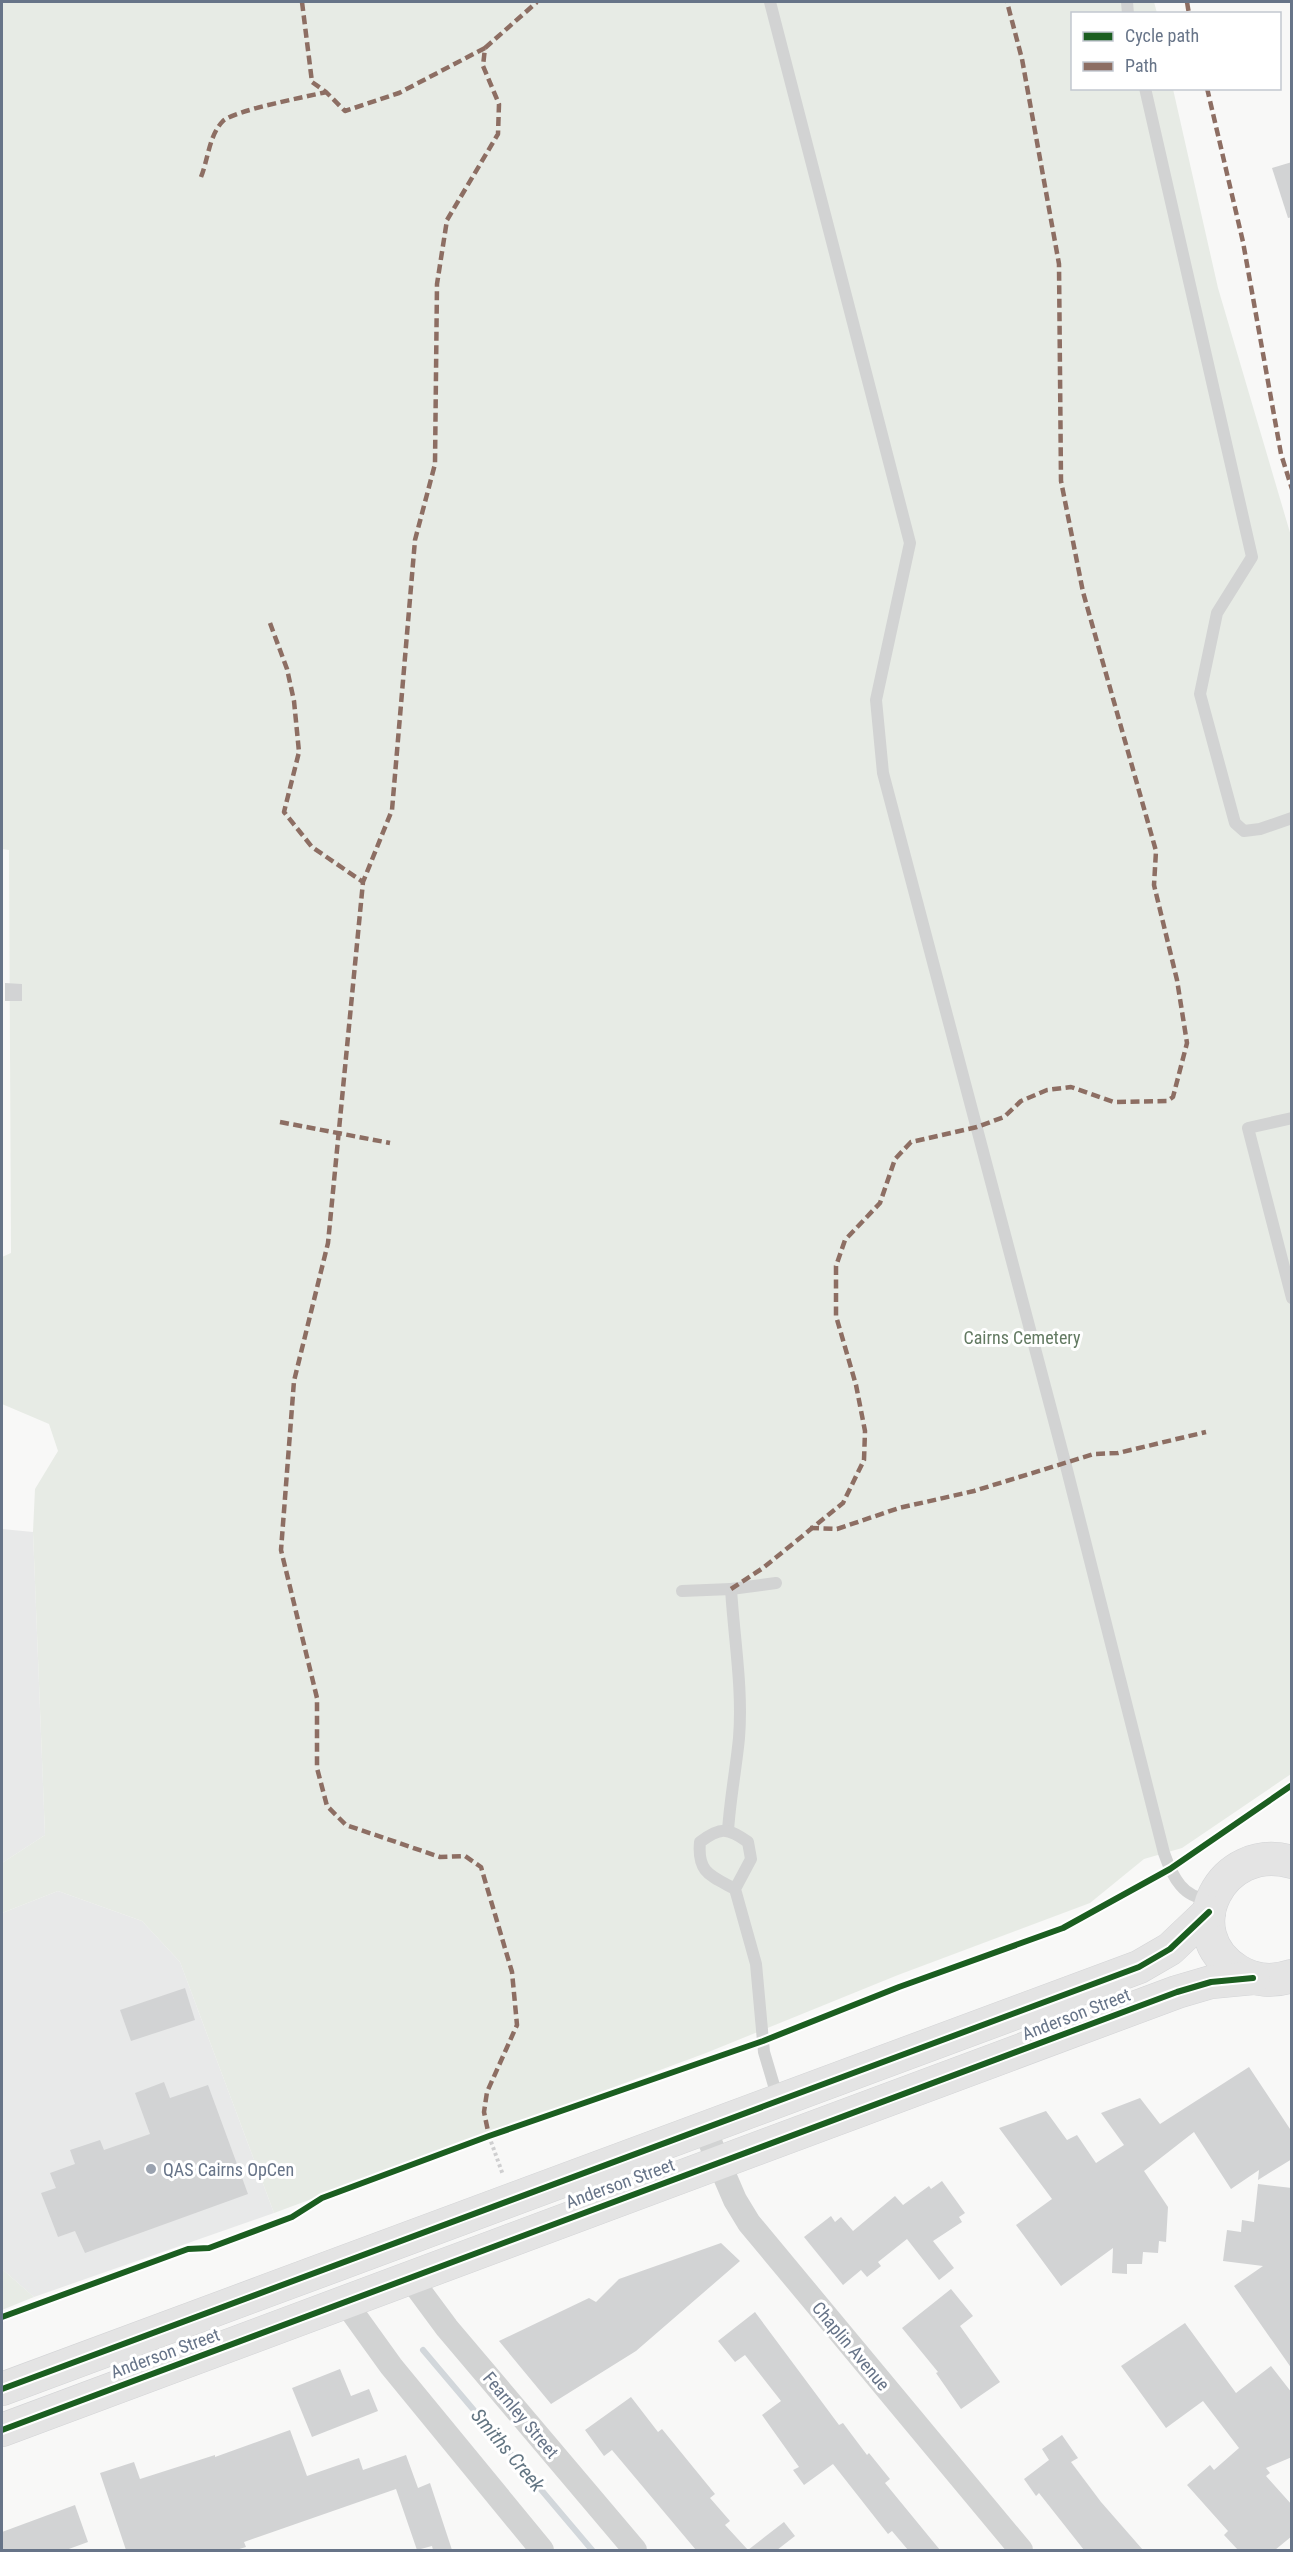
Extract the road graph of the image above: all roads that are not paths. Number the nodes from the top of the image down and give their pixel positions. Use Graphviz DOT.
graph roads {
  1 [pos="770,2"];
  2 [pos="1145,90"];
  3 [pos="1292,818"];
  4 [pos="1292,1118"];
  5 [pos="1292,1298"];
  6 [pos="776,1583"];
  7 [pos="731,1589"];
  8 [pos="682,1591"];
  9 [pos="728,1831"];
  10 [pos="1285,1858"];
  11 [pos="735,1889"];
  12 [pos="1210,1905"];
  13 [pos="1275,1983"];
  14 [pos="778,2100"];
  15 [pos="704,2128"];
  16 [pos="718,2163"];
  17 [pos="410,2278"];
  18 [pos="345,2302"];
  19 [pos="2,2389"];
  20 [pos="2,2430"];
  21 [pos="542,2550"];
  22 [pos="635,2550"];
  23 [pos="1021,2550"];
  1 -- 12 [label="lane"];
  2 -- 3 [label="lane"];
  4 -- 5 [label="lane"];
  6 -- 7 [label="lane"];
  7 -- 8 [label="lane"];
  7 -- 9 [label="lane"];
  9 -- 11 [label="lane"];
  9 -- 11 [label="lane"];
  10 -- 12 [label="main road, Anderson Street"];
  11 -- 14 [label="lane"];
  12 -- 13 [label="main road"];
  12 -- 14 [label="main road, Anderson Street"];
  13 -- 16 [label="main road, Anderson Street"];
  14 -- 15 [label="main road, Anderson Street"];
  15 -- 16 [label="street, Chaplin Avenue"];
  15 -- 19 [label="main road, Anderson Street"];
  16 -- 17 [label="main road, Anderson Street"];
  16 -- 23 [label="street, Chaplin Avenue"];
  17 -- 18 [label="main road, Anderson Street"];
  17 -- 22 [label="street, Fearnley Street"];
  18 -- 20 [label="main road, Anderson Street"];
  18 -- 21 [label="street"];
}
